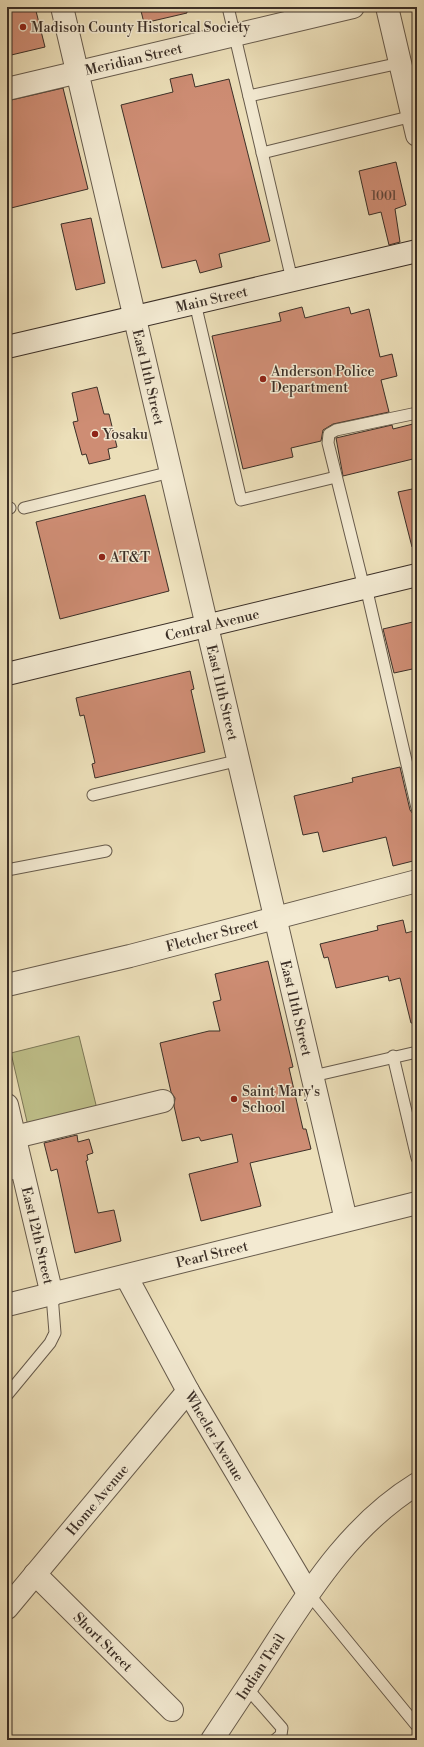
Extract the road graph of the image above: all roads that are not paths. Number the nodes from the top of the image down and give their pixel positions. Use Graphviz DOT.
graph roads {
  1 [pos="62,7"];
  2 [pos="228,7"];
  3 [pos="353,7"];
  4 [pos="387,7"];
  5 [pos="235,35"];
  6 [pos="400,63"];
  7 [pos="77,72"];
  8 [pos="7,89"];
  9 [pos="249,96"];
  10 [pos="415,126"];
  11 [pos="262,153"];
  12 [pos="417,251"];
  13 [pos="292,280"];
  14 [pos="195,303"];
  15 [pos="134,317"];
  16 [pos="7,348"];
  17 [pos="417,413"];
  18 [pos="171,472"];
  19 [pos="336,477"];
  20 [pos="24,508"];
  21 [pos="417,575"];
  22 [pos="365,588"];
  23 [pos="208,626"];
  24 [pos="7,674"];
  25 [pos="240,760"];
  26 [pos="93,796"];
  27 [pos="417,808"];
  28 [pos="106,851"];
  29 [pos="7,870"];
  30 [pos="417,882"];
  31 [pos="276,917"];
  32 [pos="7,985"];
  33 [pos="417,1052"];
  34 [pos="393,1056"];
  35 [pos="313,1076"];
  36 [pos="163,1101"];
  37 [pos="7,1105"];
  38 [pos="14,1137"];
  39 [pos="417,1158"];
  40 [pos="15,1173"];
  41 [pos="417,1203"];
  42 [pos="346,1220"];
  43 [pos="126,1276"];
  44 [pos="52,1295"];
  45 [pos="7,1305"];
  46 [pos="188,1391"];
  47 [pos="7,1395"];
  48 [pos="417,1484"];
  49 [pos="35,1574"];
  50 [pos="308,1593"];
  51 [pos="7,1608"];
  52 [pos="247,1688"];
  53 [pos="172,1710"];
  54 [pos="417,1726"];
  55 [pos="220,1737"];
  56 [pos="275,1740"];
  1 -- 7 [label="street, East 11th Street"];
  2 -- 5 [label="lane"];
  3 -- 5 [label="street, Meridian Street"];
  4 -- 6 [label="street"];
  5 -- 7 [label="street, Meridian Street"];
  5 -- 9 [label="lane"];
  6 -- 9 [label="lane"];
  6 -- 10 [label="street"];
  7 -- 8 [label="street, Meridian Street"];
  7 -- 15 [label="street, East 11th Street"];
  9 -- 11 [label="lane"];
  10 -- 11 [label="lane"];
  11 -- 13 [label="lane"];
  12 -- 13 [label="street, Main Street"];
  13 -- 14 [label="street, Main Street"];
  14 -- 15 [label="street, Main Street"];
  14 -- 19 [label="lane"];
  15 -- 16 [label="street, Main Street"];
  15 -- 18 [label="street, East 11th Street"];
  17 -- 19 [label="lane"];
  18 -- 20 [label="lane"];
  18 -- 23 [label="street, East 11th Street"];
  19 -- 22 [label="lane"];
  21 -- 22 [label="street, Central Avenue"];
  22 -- 23 [label="street, Central Avenue"];
  22 -- 27 [label="lane"];
  23 -- 24 [label="street, Central Avenue"];
  23 -- 25 [label="street, East 11th Street"];
  25 -- 26 [label="lane"];
  25 -- 31 [label="street, East 11th Street"];
  28 -- 29 [label="lane"];
  30 -- 31 [label="street, Fletcher Street"];
  31 -- 32 [label="street, Fletcher Street"];
  31 -- 35 [label="street, East 11th Street"];
  33 -- 34 [label="lane"];
  34 -- 35 [label="lane"];
  34 -- 39 [label="lane"];
  35 -- 42 [label="street, East 11th Street"];
  36 -- 38 [label="street"];
  37 -- 38 [label="street, East 12th Street"];
  38 -- 40 [label="street, East 12th Street"];
  40 -- 44 [label="street, East 12th Street"];
  41 -- 42 [label="street, Pearl Street"];
  42 -- 43 [label="street, Pearl Street"];
  43 -- 44 [label="street, Pearl Street"];
  43 -- 46 [label="street, Wheeler Avenue"];
  44 -- 45 [label="street, Pearl Street"];
  44 -- 47 [label="lane"];
  46 -- 49 [label="street, Home Avenue"];
  46 -- 50 [label="street, Wheeler Avenue"];
  48 -- 50 [label="street, Indian Trail"];
  49 -- 51 [label="street, Home Avenue"];
  49 -- 53 [label="street, Short Street"];
  50 -- 52 [label="street, Indian Trail"];
  50 -- 54 [label="lane"];
  52 -- 55 [label="street, Indian Trail"];
  52 -- 56 [label="lane"];
}
